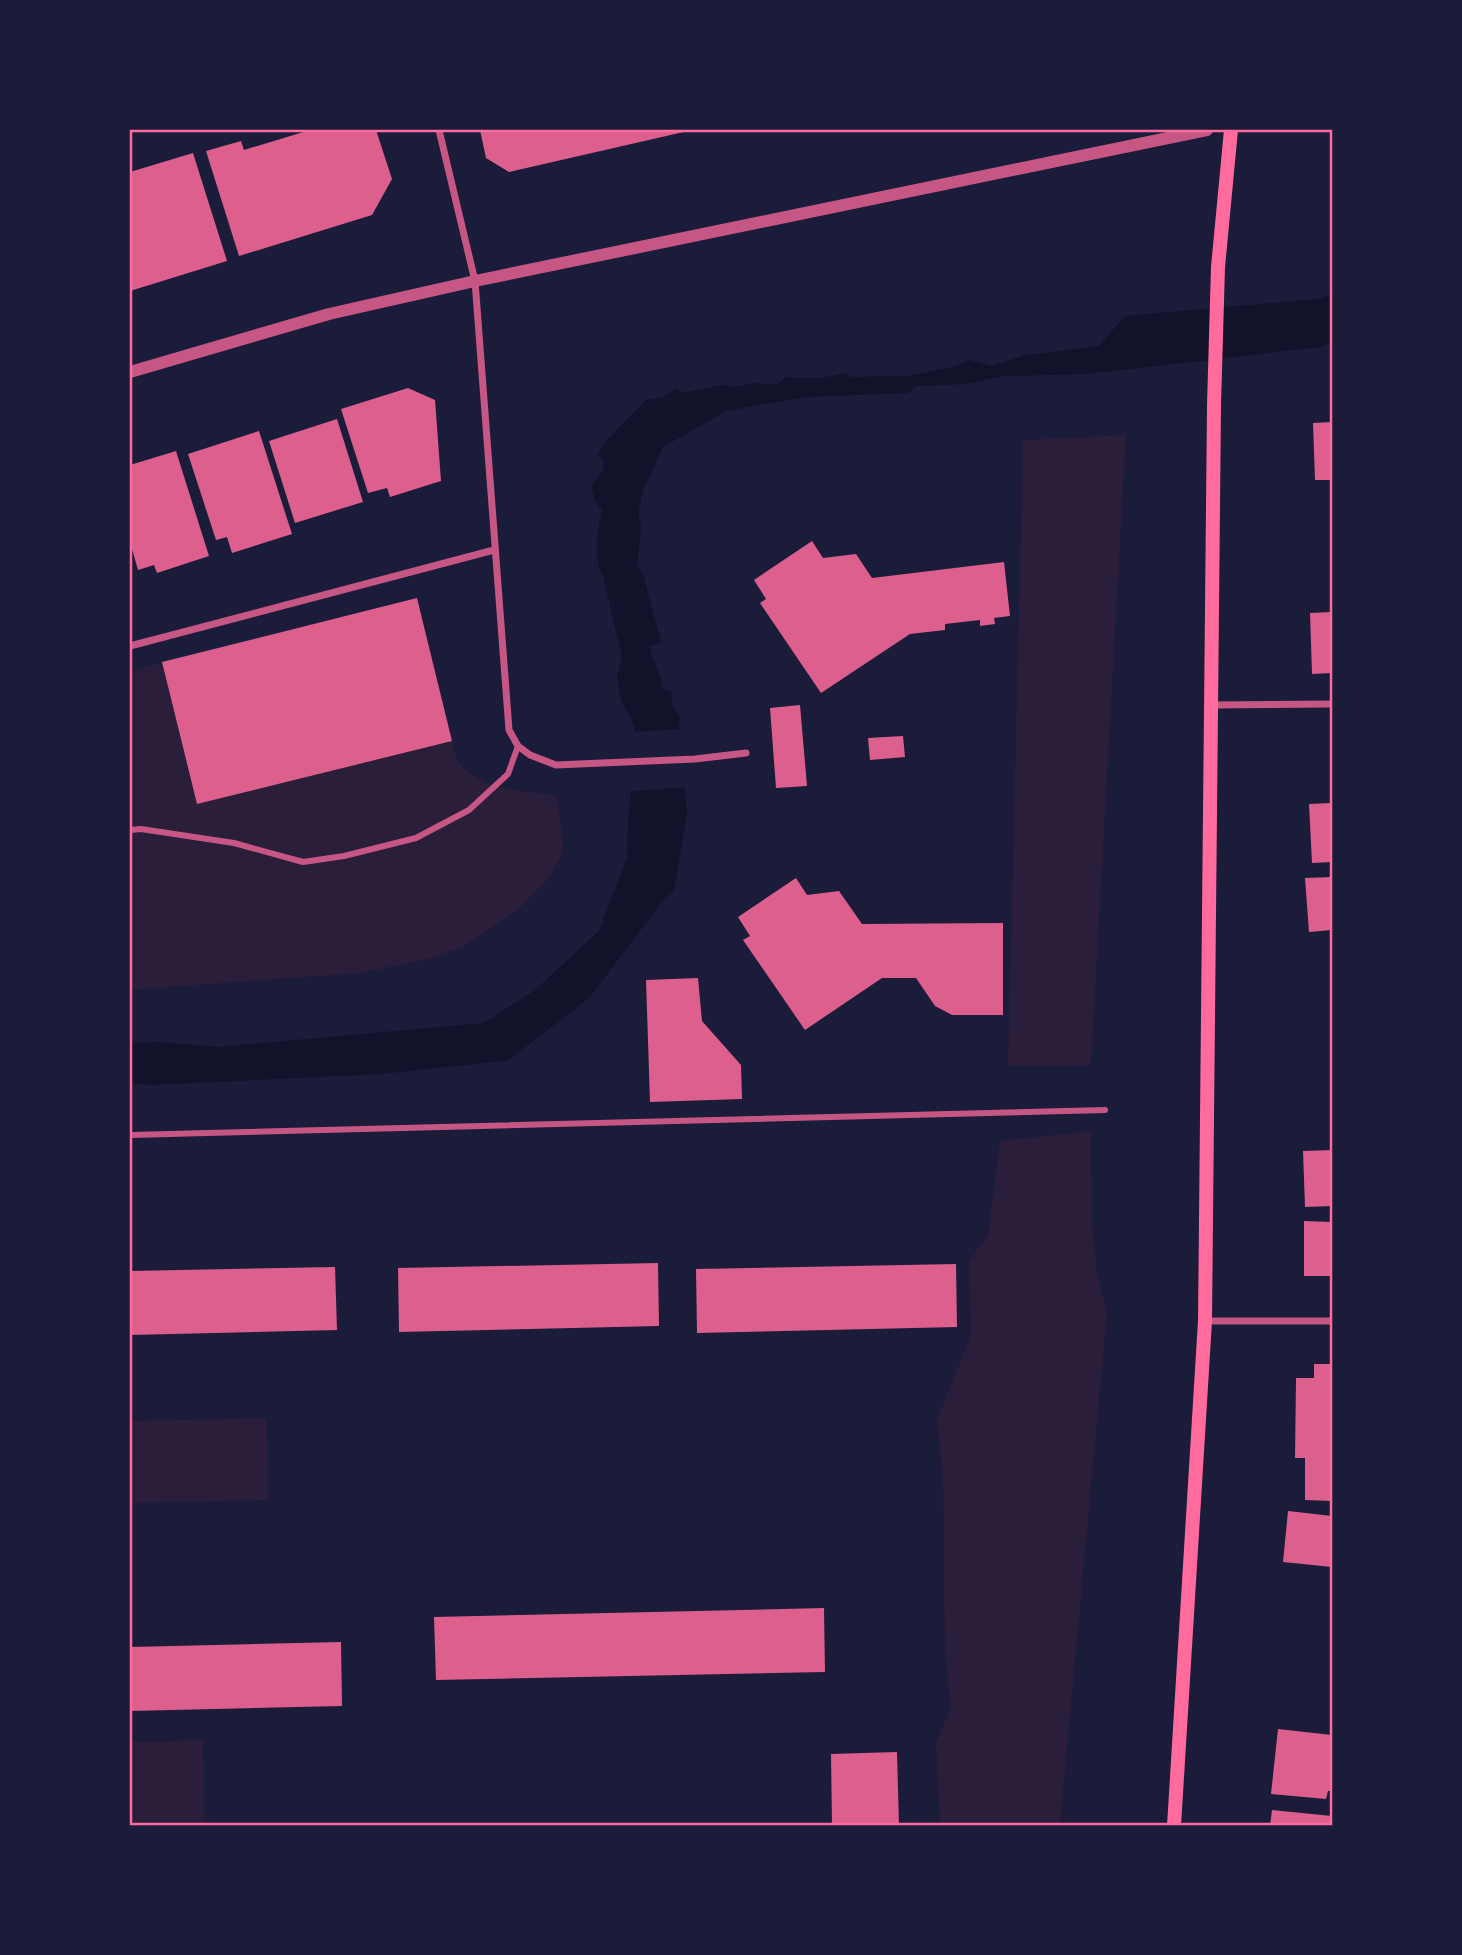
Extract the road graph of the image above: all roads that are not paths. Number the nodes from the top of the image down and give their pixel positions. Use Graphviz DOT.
graph roads {
  1 [pos="439,130"];
  2 [pos="1206,130"];
  3 [pos="1231,130"];
  4 [pos="475,281"];
  5 [pos="130,372"];
  6 [pos="494,550"];
  7 [pos="130,646"];
  8 [pos="1332,704"];
  9 [pos="1210,705"];
  10 [pos="518,746"];
  11 [pos="746,753"];
  12 [pos="130,830"];
  13 [pos="1105,1110"];
  14 [pos="130,1135"];
  15 [pos="1205,1321"];
  16 [pos="1332,1321"];
  17 [pos="1174,1825"];
  1 -- 4 [label="street"];
  2 -- 4 [label="street"];
  3 -- 9 [label="main road"];
  4 -- 5 [label="street"];
  4 -- 6 [label="street"];
  6 -- 7 [label="street"];
  6 -- 10 [label="street"];
  8 -- 9 [label="street"];
  9 -- 15 [label="main road"];
  10 -- 11 [label="street"];
  10 -- 12 [label="street"];
  13 -- 14 [label="street"];
  15 -- 16 [label="street"];
  15 -- 17 [label="main road"];
}
